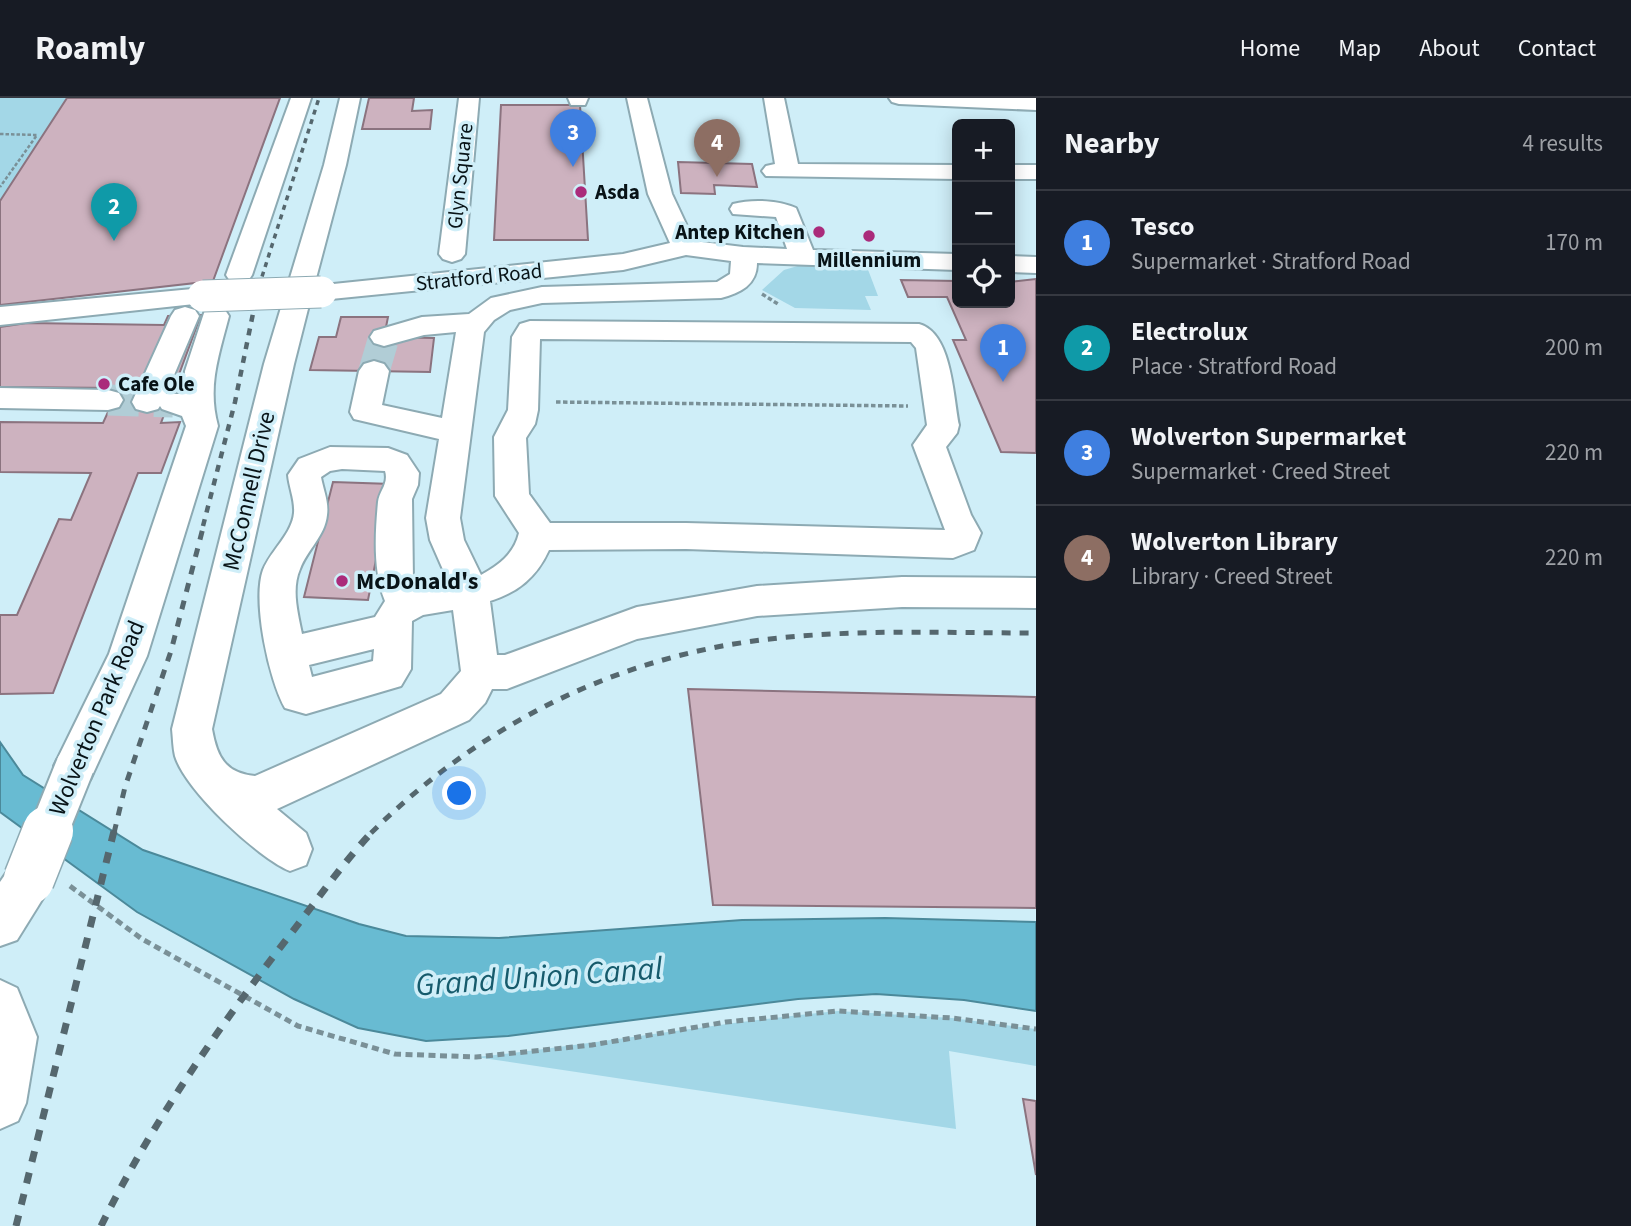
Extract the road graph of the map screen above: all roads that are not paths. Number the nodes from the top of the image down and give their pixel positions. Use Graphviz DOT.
graph roads {
  1 [pos="301,98"];
  2 [pos="350,98"];
  3 [pos="469,98"];
  4 [pos="636,98"];
  5 [pos="774,98"];
  6 [pos="899,98"];
  7 [pos="1036,104"];
  8 [pos="952,172"];
  9 [pos="1015,172"];
  10 [pos="1036,172"];
  11 [pos="742,209"];
  12 [pos="685,247"];
  13 [pos="452,254"];
  14 [pos="743,256"];
  15 [pos="802,256"];
  16 [pos="952,262"];
  17 [pos="1015,264"];
  18 [pos="1036,265"];
  19 [pos="239,275"];
  20 [pos="0,316"];
  21 [pos="185,316"];
  22 [pos="215,316"];
  23 [pos="476,321"];
  24 [pos="384,337"];
  25 [pos="374,371"];
  26 [pos="0,398"];
  27 [pos="108,400"];
  28 [pos="172,405"];
  29 [pos="455,432"];
  30 [pos="537,537"];
  31 [pos="471,593"];
  32 [pos="1036,593"];
  33 [pos="399,616"];
  34 [pos="481,672"];
  35 [pos="215,783"];
  36 [pos="290,849"];
  37 [pos="0,923"];
  38 [pos="0,1004"];
  39 [pos="0,1103"];
  1 -- 19 [label="street"];
  2 -- 35 [label="street, McConnell Drive"];
  3 -- 13 [label="street, Glyn Square"];
  4 -- 12 [label="street"];
  5 -- 8 [label="street"];
  6 -- 7 [label="street"];
  9 -- 10 [label="street"];
  11 -- 15 [label="street"];
  12 -- 14 [label="street, Stratford Road"];
  12 -- 20 [label="street, Stratford Road, bridge"];
  14 -- 15 [label="street, Stratford Road"];
  14 -- 23 [label="street"];
  15 -- 16 [label="street, Stratford Road"];
  17 -- 18 [label="street"];
  21 -- 28 [label="street"];
  22 -- 28 [label="street, Wolverton Park Road"];
  23 -- 24 [label="street"];
  23 -- 29 [label="street"];
  25 -- 29 [label="street"];
  26 -- 27 [label="street"];
  28 -- 37 [label="street, Wolverton Park Road, bridge"];
  29 -- 31 [label="street"];
  30 -- 30 [label="street"];
  30 -- 31 [label="street"];
  31 -- 33 [label="street"];
  31 -- 34 [label="street"];
  32 -- 34 [label="street"];
  33 -- 33 [label="street"];
  34 -- 35 [label="street"];
  35 -- 36 [label="street, McConnell Drive"];
  38 -- 39 [label="street"];
}
